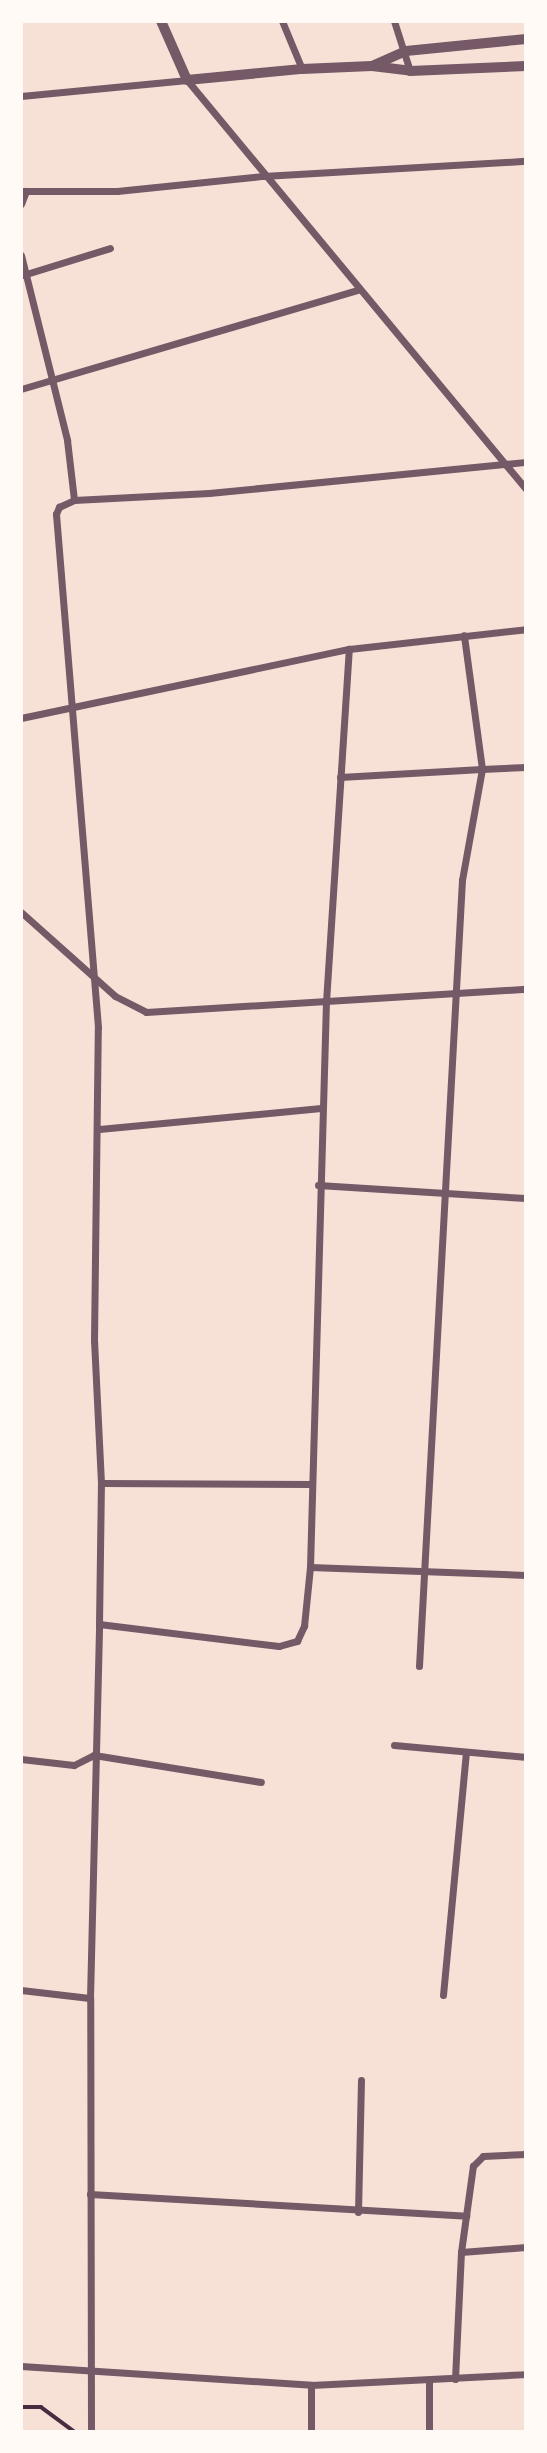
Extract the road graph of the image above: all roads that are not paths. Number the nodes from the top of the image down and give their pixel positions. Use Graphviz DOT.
graph roads {
  1 [pos="161,21"];
  2 [pos="282,21"];
  3 [pos="394,21"];
  4 [pos="526,40"];
  5 [pos="406,51"];
  6 [pos="372,66"];
  7 [pos="526,66"];
  8 [pos="302,69"];
  9 [pos="410,71"];
  10 [pos="187,80"];
  11 [pos="21,96"];
  12 [pos="526,161"];
  13 [pos="264,176"];
  14 [pos="23,191"];
  15 [pos="21,204"];
  16 [pos="110,248"];
  17 [pos="21,255"];
  18 [pos="23,275"];
  19 [pos="358,290"];
  20 [pos="50,381"];
  21 [pos="21,390"];
  22 [pos="526,463"];
  23 [pos="504,464"];
  24 [pos="526,489"];
  25 [pos="74,500"];
  26 [pos="526,629"];
  27 [pos="464,635"];
  28 [pos="349,649"];
  29 [pos="69,706"];
  30 [pos="21,718"];
  31 [pos="526,767"];
  32 [pos="482,769"];
  33 [pos="340,777"];
  34 [pos="21,912"];
  35 [pos="94,976"];
  36 [pos="526,989"];
  37 [pos="458,993"];
  38 [pos="326,1002"];
  39 [pos="321,1108"];
  40 [pos="99,1129"];
  41 [pos="318,1185"];
  42 [pos="443,1193"];
  43 [pos="526,1198"];
  44 [pos="100,1483"];
  45 [pos="312,1484"];
  46 [pos="310,1567"];
  47 [pos="427,1569"];
  48 [pos="526,1575"];
  49 [pos="99,1624"];
  50 [pos="419,1665"];
  51 [pos="394,1745"];
  52 [pos="466,1752"];
  53 [pos="94,1755"];
  54 [pos="526,1757"];
  55 [pos="21,1759"];
  56 [pos="261,1782"];
  57 [pos="21,1990"];
  58 [pos="443,1995"];
  59 [pos="90,1998"];
  60 [pos="361,2080"];
  61 [pos="526,2154"];
  62 [pos="90,2194"];
  63 [pos="358,2212"];
  64 [pos="466,2216"];
  65 [pos="526,2247"];
  66 [pos="461,2252"];
  67 [pos="21,2366"];
  68 [pos="88,2368"];
  69 [pos="526,2374"];
  70 [pos="455,2379"];
  71 [pos="429,2380"];
  72 [pos="311,2385"];
  73 [pos="91,2432"];
  74 [pos="311,2432"];
  75 [pos="429,2432"];
  1 -- 10 [label="street"];
  2 -- 8 [label="street"];
  3 -- 5 [label="street"];
  4 -- 5 [label="street"];
  5 -- 6 [label="street"];
  5 -- 9 [label="street"];
  6 -- 8 [label="street"];
  6 -- 9 [label="street"];
  7 -- 9 [label="street"];
  8 -- 10 [label="street"];
  10 -- 11 [label="street"];
  10 -- 13 [label="street"];
  12 -- 13 [label="street"];
  13 -- 14 [label="street"];
  13 -- 19 [label="street"];
  14 -- 15 [label="street"];
  16 -- 18 [label="street"];
  17 -- 18 [label="street"];
  18 -- 20 [label="street"];
  19 -- 20 [label="street"];
  19 -- 23 [label="street"];
  20 -- 21 [label="street"];
  20 -- 25 [label="street"];
  22 -- 23 [label="street"];
  23 -- 24 [label="street"];
  23 -- 25 [label="street"];
  25 -- 29 [label="street"];
  26 -- 27 [label="street"];
  27 -- 28 [label="street"];
  27 -- 32 [label="street"];
  28 -- 29 [label="street"];
  28 -- 33 [label="street"];
  29 -- 30 [label="street"];
  29 -- 35 [label="street"];
  31 -- 32 [label="street"];
  32 -- 33 [label="street"];
  32 -- 37 [label="street"];
  33 -- 38 [label="street"];
  34 -- 35 [label="street"];
  35 -- 38 [label="street"];
  35 -- 40 [label="street"];
  36 -- 37 [label="street"];
  37 -- 38 [label="street"];
  37 -- 42 [label="street"];
  38 -- 39 [label="street"];
  39 -- 40 [label="street"];
  39 -- 41 [label="street"];
  40 -- 44 [label="street"];
  41 -- 42 [label="street"];
  41 -- 45 [label="street"];
  42 -- 43 [label="street"];
  42 -- 47 [label="street"];
  44 -- 45 [label="street"];
  44 -- 49 [label="street"];
  45 -- 46 [label="street"];
  46 -- 47 [label="street"];
  46 -- 49 [label="street"];
  47 -- 48 [label="street"];
  47 -- 50 [label="street"];
  49 -- 53 [label="street"];
  51 -- 52 [label="street"];
  52 -- 54 [label="street"];
  52 -- 58 [label="street"];
  53 -- 55 [label="street"];
  53 -- 56 [label="street"];
  53 -- 59 [label="street"];
  57 -- 59 [label="street"];
  59 -- 62 [label="street"];
  60 -- 63 [label="street"];
  61 -- 64 [label="street"];
  62 -- 63 [label="street"];
  62 -- 68 [label="street"];
  63 -- 64 [label="street"];
  64 -- 66 [label="street"];
  65 -- 66 [label="street"];
  66 -- 70 [label="street"];
  67 -- 68 [label="street"];
  68 -- 72 [label="street"];
  68 -- 73 [label="street"];
  69 -- 70 [label="street"];
  70 -- 71 [label="street"];
  71 -- 72 [label="street"];
  71 -- 75 [label="street"];
  72 -- 74 [label="street"];
}
